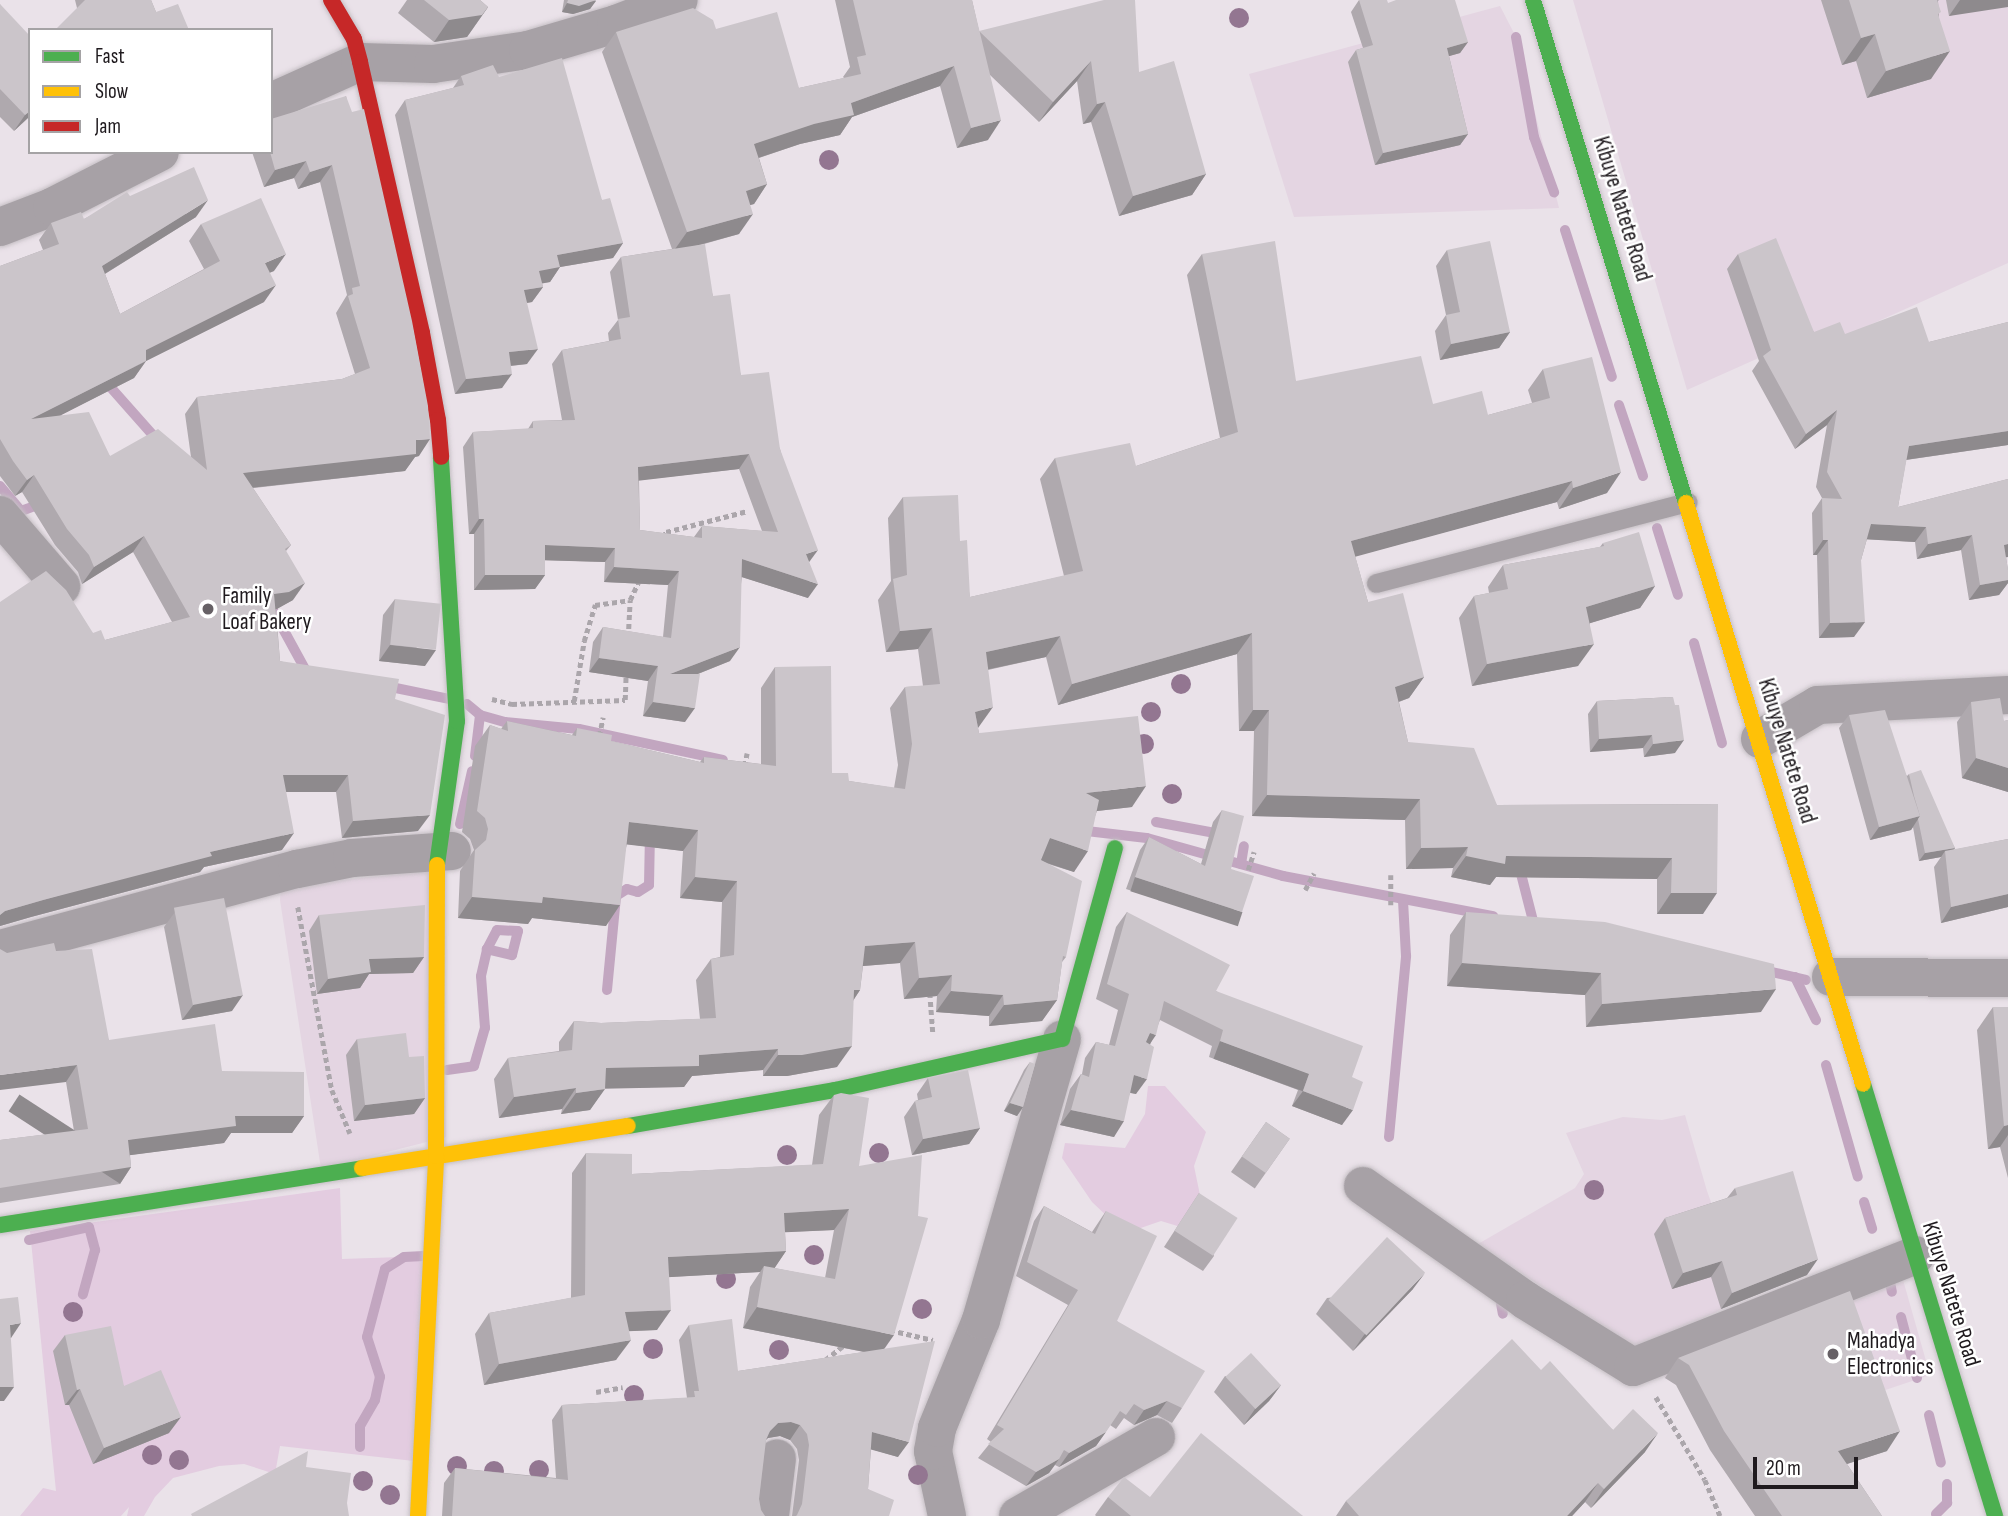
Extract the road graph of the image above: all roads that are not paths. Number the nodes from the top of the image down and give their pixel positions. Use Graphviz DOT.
graph roads {
  1 [pos="331,0"];
  2 [pos="679,0"];
  3 [pos="1534,0"];
  4 [pos="360,62"];
  5 [pos="273,101"];
  6 [pos="156,154"];
  7 [pos="0,227"];
  8 [pos="1688,502"];
  9 [pos="0,516"];
  10 [pos="1376,583"];
  11 [pos="61,586"];
  12 [pos="2008,695"];
  13 [pos="1760,739"];
  14 [pos="1115,848"];
  15 [pos="444,851"];
  16 [pos="0,949"];
  17 [pos="1831,977"];
  18 [pos="2008,978"];
  19 [pos="1062,1038"];
  20 [pos="436,1156"];
  21 [pos="1363,1186"];
  22 [pos="0,1225"];
  23 [pos="1916,1255"];
  24 [pos="1156,1437"];
  25 [pos="777,1458"];
  26 [pos="418,1516"];
  27 [pos="770,1516"];
  28 [pos="947,1516"];
  29 [pos="1018,1516"];
  30 [pos="1995,1516"];
  1 -- 4 [label="street"];
  2 -- 4 [label="street"];
  3 -- 8 [label="street, Kibuye Natete Road"];
  4 -- 5 [label="street"];
  4 -- 15 [label="street"];
  6 -- 7 [label="street"];
  8 -- 10 [label="lane"];
  8 -- 13 [label="street, Kibuye Natete Road"];
  9 -- 11 [label="street"];
  12 -- 13 [label="street"];
  13 -- 17 [label="street, Kibuye Natete Road"];
  14 -- 19 [label="street"];
  15 -- 16 [label="street"];
  15 -- 20 [label="street"];
  17 -- 18 [label="street"];
  17 -- 23 [label="street, Kibuye Natete Road"];
  19 -- 20 [label="street"];
  19 -- 28 [label="street"];
  20 -- 22 [label="street"];
  20 -- 26 [label="street"];
  21 -- 23 [label="street"];
  23 -- 30 [label="street, Kibuye Natete Road"];
  24 -- 29 [label="street"];
  25 -- 27 [label="street"];
}
